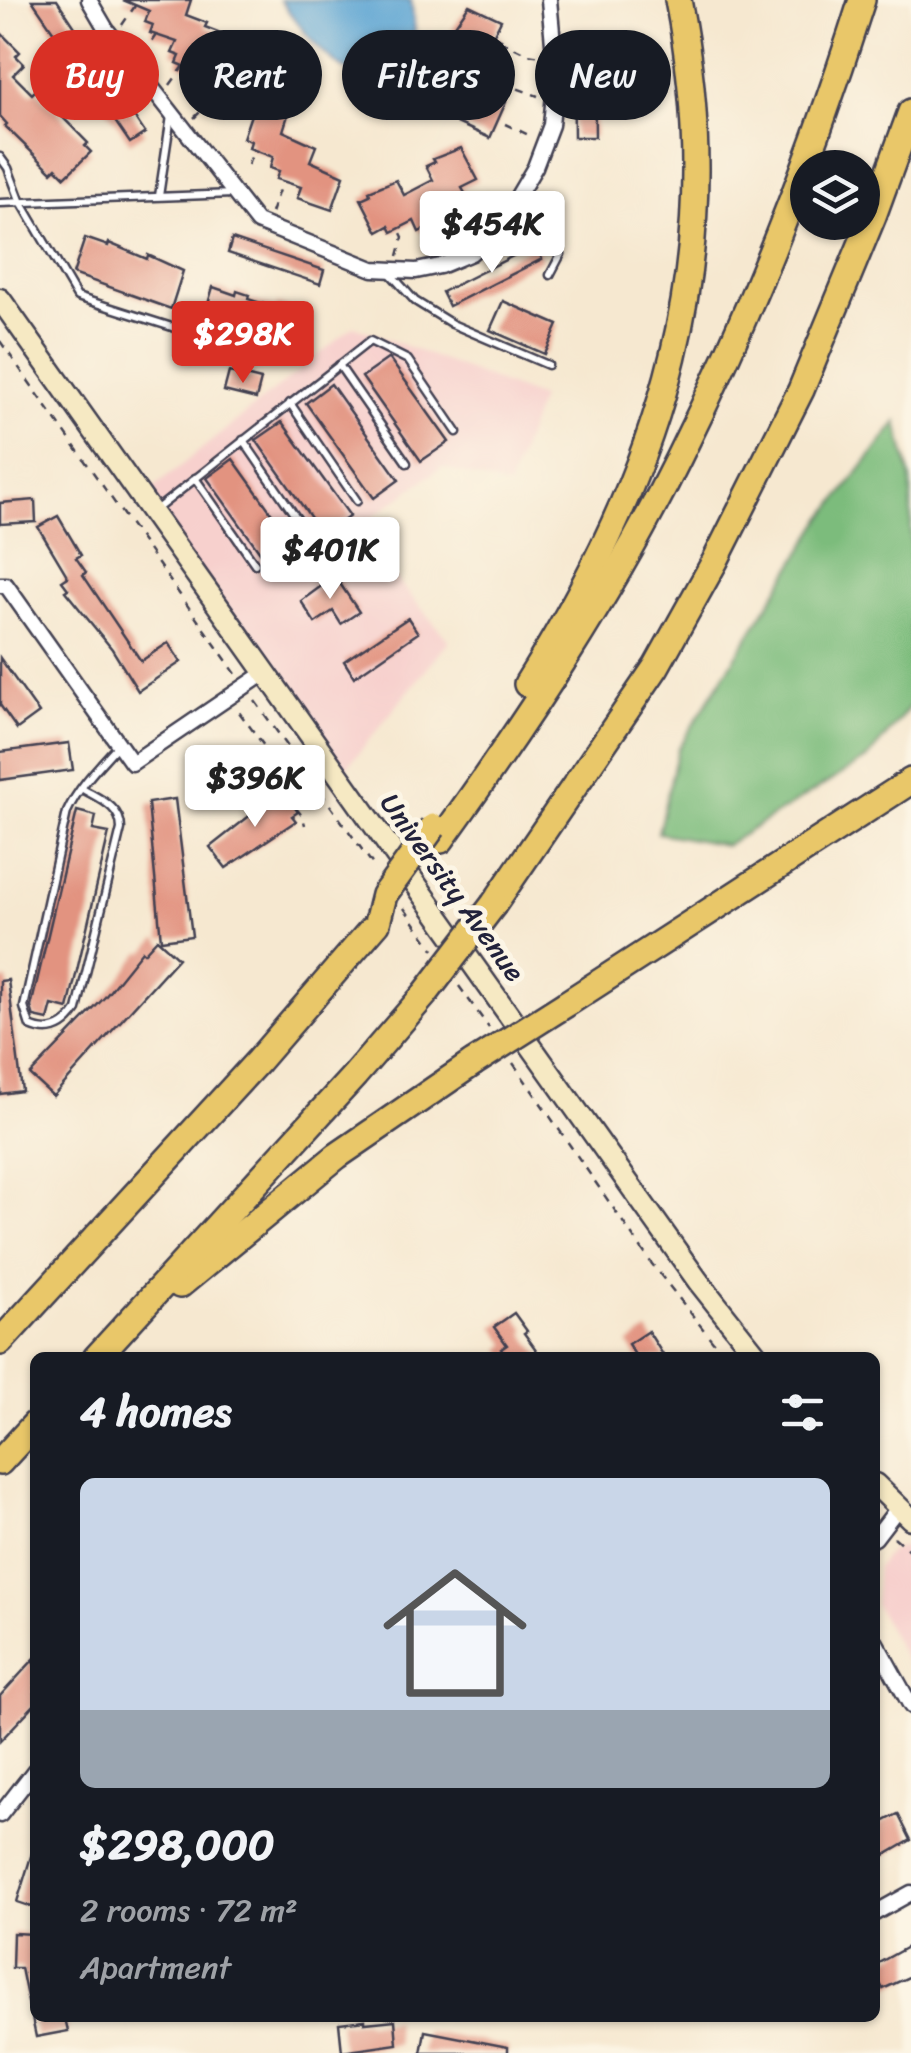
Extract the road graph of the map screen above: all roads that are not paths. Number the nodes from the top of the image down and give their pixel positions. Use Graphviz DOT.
graph roads {
  1 [pos="90,0"];
  2 [pos="549,0"];
  3 [pos="678,0"];
  4 [pos="862,0"];
  5 [pos="172,110"];
  6 [pos="911,112"];
  7 [pos="0,157"];
  8 [pos="235,194"];
  9 [pos="519,194"];
  10 [pos="159,196"];
  11 [pos="20,200"];
  12 [pos="0,204"];
  13 [pos="391,270"];
  14 [pos="550,275"];
  15 [pos="0,299"];
  16 [pos="270,358"];
  17 [pos="339,365"];
  18 [pos="548,365"];
  19 [pos="290,403"];
  20 [pos="457,432"];
  21 [pos="243,440"];
  22 [pos="407,464"];
  23 [pos="195,478"];
  24 [pos="357,501"];
  25 [pos="152,512"];
  26 [pos="309,536"];
  27 [pos="256,564"];
  28 [pos="0,586"];
  29 [pos="266,672"];
  30 [pos="118,744"];
  31 [pos="911,781"];
  32 [pos="81,788"];
  33 [pos="437,833"];
  34 [pos="138,1311"];
  35 [pos="0,1342"];
  36 [pos="101,1352"];
  37 [pos="754,1352"];
  38 [pos="30,1429"];
  39 [pos="0,1462"];
  40 [pos="880,1489"];
  41 [pos="905,1514"];
  42 [pos="880,1534"];
  43 [pos="880,1650"];
  44 [pos="911,1706"];
  45 [pos="30,1776"];
  46 [pos="0,1815"];
  47 [pos="911,1893"];
  48 [pos="880,1909"];
  1 -- 5 [label="street"];
  2 -- 9 [label="street"];
  3 -- 33 [label="highway"];
  4 -- 33 [label="highway"];
  5 -- 8 [label="street"];
  5 -- 10 [label="lane"];
  6 -- 34 [label="highway, bridge"];
  7 -- 11 [label="lane"];
  8 -- 10 [label="lane"];
  8 -- 13 [label="street"];
  9 -- 13 [label="street"];
  9 -- 14 [label="lane"];
  10 -- 11 [label="lane"];
  11 -- 12 [label="lane"];
  11 -- 16 [label="lane"];
  13 -- 18 [label="lane"];
  15 -- 25 [label="main road, University Avenue"];
  17 -- 19 [label="lane"];
  17 -- 20 [label="lane"];
  17 -- 22 [label="lane"];
  19 -- 21 [label="lane"];
  19 -- 24 [label="lane"];
  21 -- 23 [label="lane"];
  21 -- 26 [label="lane"];
  23 -- 25 [label="lane"];
  23 -- 27 [label="lane"];
  25 -- 29 [label="main road, University Avenue"];
  28 -- 30 [label="street"];
  29 -- 30 [label="street"];
  29 -- 37 [label="main road, University Avenue"];
  30 -- 32 [label="lane"];
  31 -- 34 [label="highway, bridge"];
  32 -- 32 [label="lane"];
  33 -- 35 [label="highway"];
  34 -- 36 [label="highway"];
  38 -- 39 [label="highway"];
  40 -- 41 [label="main road"];
  41 -- 42 [label="street"];
  43 -- 44 [label="street"];
  45 -- 46 [label="street"];
  47 -- 48 [label="street"];
}
